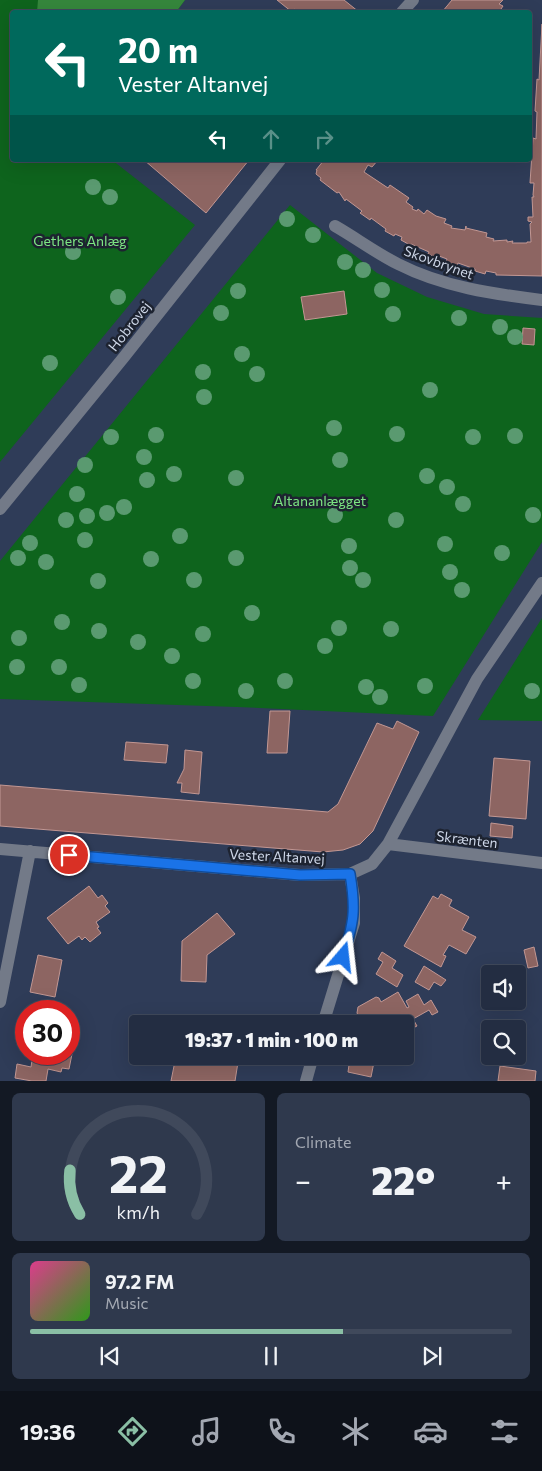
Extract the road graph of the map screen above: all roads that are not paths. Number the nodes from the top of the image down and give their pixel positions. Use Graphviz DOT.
graph roads {
  1 [pos="413,0"];
  2 [pos="404,10"];
  3 [pos="278,162"];
  4 [pos="335,226"];
  5 [pos="542,300"];
  6 [pos="0,509"];
  7 [pos="542,583"];
  8 [pos="388,844"];
  9 [pos="0,849"];
  10 [pos="30,851"];
  11 [pos="542,863"];
  12 [pos="350,874"];
  13 [pos="0,1002"];
  14 [pos="326,1015"];
  15 [pos="311,1065"];
  16 [pos="306,1081"];
  1 -- 2 [label="street"];
  3 -- 6 [label="street, Hobrovej"];
  4 -- 5 [label="street, Skovbrynet"];
  7 -- 8 [label="street, Vester Altanvej"];
  8 -- 11 [label="street, Skrænten"];
  8 -- 12 [label="street, Vester Altanvej"];
  9 -- 10 [label="street, Vester Altanvej"];
  10 -- 12 [label="street, Vester Altanvej"];
  10 -- 13 [label="street"];
  12 -- 14 [label="street"];
  15 -- 16 [label="street"];
}
